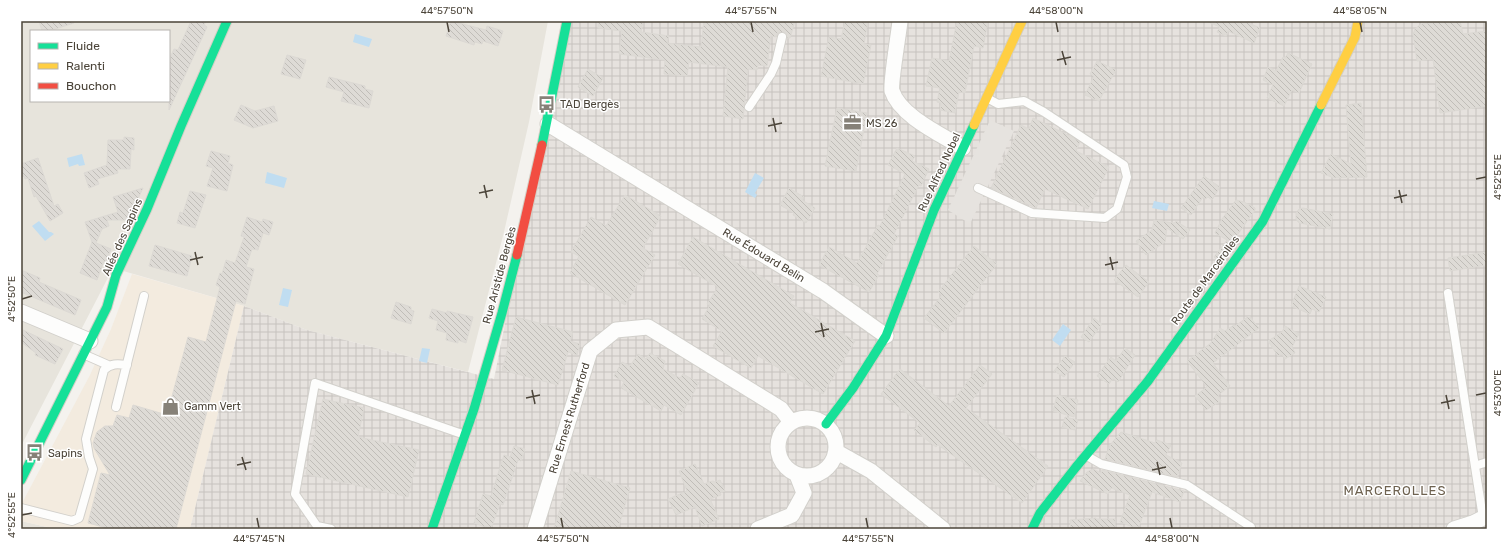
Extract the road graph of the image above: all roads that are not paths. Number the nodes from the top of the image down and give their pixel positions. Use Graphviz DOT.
graph roads {
  1 [pos="227,21"];
  2 [pos="567,21"];
  3 [pos="900,21"];
  4 [pos="1022,21"];
  5 [pos="1358,21"];
  6 [pos="782,37"];
  7 [pos="986,98"];
  8 [pos="749,107"];
  9 [pos="548,124"];
  10 [pos="963,148"];
  11 [pos="978,188"];
  12 [pos="1448,293"];
  13 [pos="144,296"];
  14 [pos="21,312"];
  15 [pos="886,336"];
  16 [pos="86,348"];
  17 [pos="127,365"];
  18 [pos="108,366"];
  19 [pos="116,407"];
  20 [pos="791,422"];
  21 [pos="826,424"];
  22 [pos="465,435"];
  23 [pos="837,452"];
  24 [pos="1086,455"];
  25 [pos="1487,462"];
  26 [pos="1475,466"];
  27 [pos="797,475"];
  28 [pos="21,480"];
  29 [pos="21,508"];
  30 [pos="1485,517"];
  31 [pos="331,529"];
  32 [pos="432,529"];
  33 [pos="535,529"];
  34 [pos="758,529"];
  35 [pos="943,529"];
  36 [pos="1032,529"];
  37 [pos="1251,529"];
  38 [pos="1454,529"];
  1 -- 16 [label="street, Allée des Sapins"];
  2 -- 9 [label="street, Rue Aristide Bergès"];
  3 -- 10 [label="street"];
  4 -- 7 [label="street, Rue Alfred Nobel"];
  5 -- 24 [label="street, Route de Marcerolles"];
  6 -- 8 [label="lane"];
  7 -- 10 [label="street, Rue Alfred Nobel"];
  7 -- 11 [label="lane"];
  9 -- 15 [label="street, Rue Édouard Belin"];
  9 -- 22 [label="street, Rue Aristide Bergès"];
  10 -- 15 [label="street, Rue Alfred Nobel"];
  12 -- 26 [label="lane"];
  13 -- 17 [label="lane"];
  14 -- 16 [label="street"];
  15 -- 21 [label="street"];
  16 -- 18 [label="lane"];
  16 -- 28 [label="street, Allée des Sapins"];
  17 -- 18 [label="lane"];
  17 -- 19 [label="lane"];
  18 -- 29 [label="lane"];
  20 -- 21 [label="street"];
  20 -- 27 [label="street"];
  20 -- 33 [label="street, Rue Ernest Rutherford"];
  21 -- 23 [label="street"];
  22 -- 31 [label="lane"];
  22 -- 32 [label="street, Rue Aristide Bergès"];
  23 -- 27 [label="street"];
  23 -- 35 [label="street"];
  24 -- 36 [label="street, Route de Marcerolles"];
  24 -- 37 [label="lane"];
  25 -- 26 [label="lane"];
  26 -- 30 [label="lane"];
  27 -- 34 [label="street"];
  30 -- 38 [label="street"];
}
